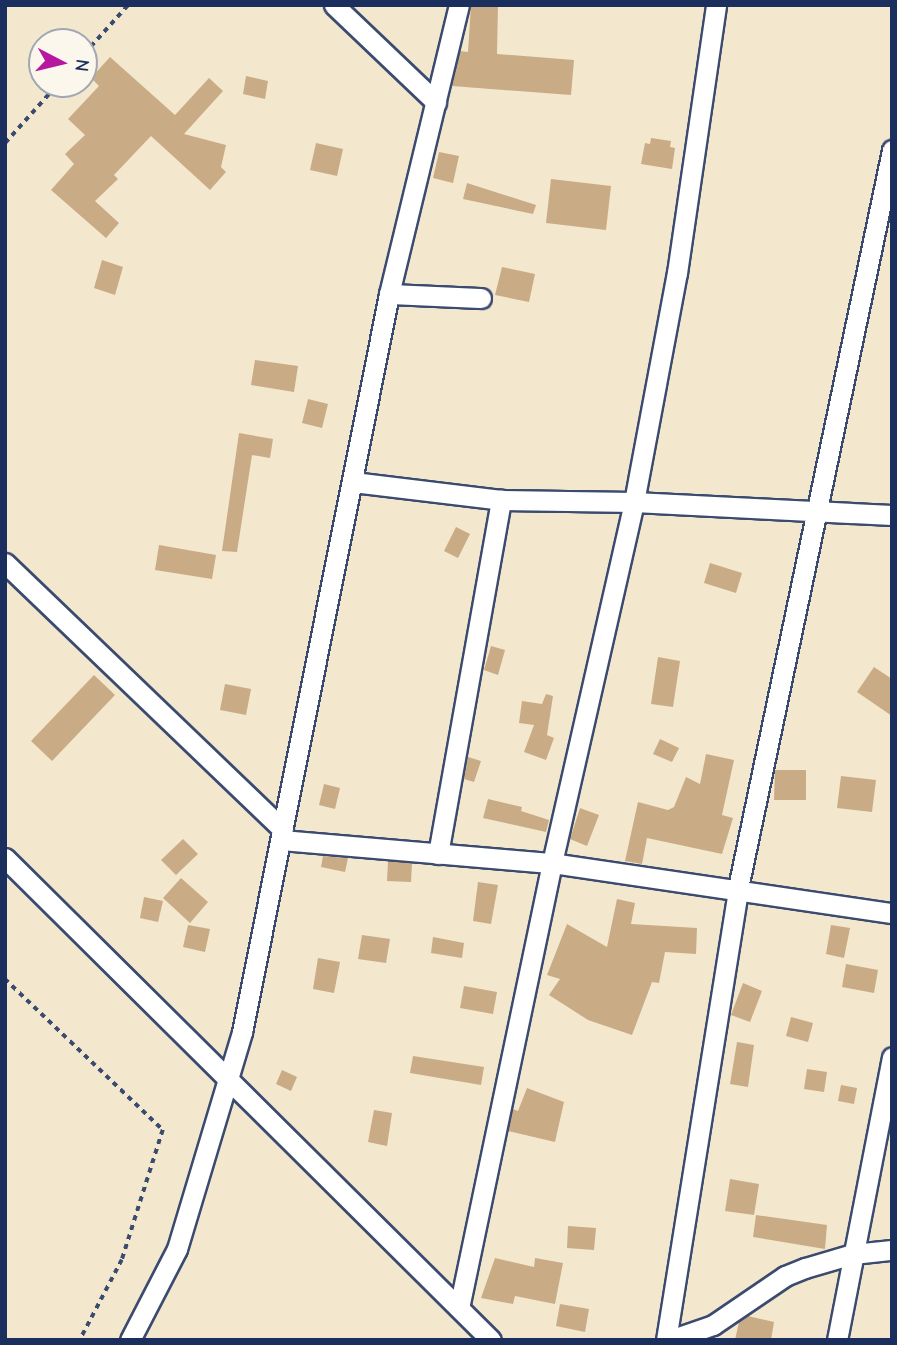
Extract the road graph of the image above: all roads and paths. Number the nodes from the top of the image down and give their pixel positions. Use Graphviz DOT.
graph roads {
  1 [pos="128,5"];
  2 [pos="334,5"];
  3 [pos="459,5"];
  4 [pos="716,5"];
  5 [pos="98,38"];
  6 [pos="45,98"];
  7 [pos="436,102"];
  8 [pos="5,143"];
  9 [pos="892,150"];
  10 [pos="389,294"];
  11 [pos="481,298"];
  12 [pos="353,482"];
  13 [pos="501,500"];
  14 [pos="634,502"];
  15 [pos="819,513"];
  16 [pos="892,515"];
  17 [pos="5,563"];
  18 [pos="282,835"];
  19 [pos="438,855"];
  20 [pos="5,858"];
  21 [pos="552,863"];
  22 [pos="738,888"];
  23 [pos="892,913"];
  24 [pos="5,979"];
  25 [pos="892,1057"];
  26 [pos="230,1079"];
  27 [pos="892,1250"];
  28 [pos="853,1254"];
  29 [pos="459,1308"];
  30 [pos="80,1340"];
  31 [pos="130,1340"];
  32 [pos="491,1340"];
  33 [pos="668,1340"];
  34 [pos="837,1340"];
  1 -- 5 [label="path"];
  2 -- 7 [label="street"];
  3 -- 7 [label="street"];
  4 -- 14 [label="street"];
  6 -- 8 [label="path"];
  7 -- 10 [label="street"];
  9 -- 15 [label="street"];
  10 -- 11 [label="street"];
  10 -- 12 [label="street"];
  12 -- 13 [label="street"];
  12 -- 18 [label="street"];
  13 -- 14 [label="street"];
  13 -- 19 [label="street"];
  14 -- 15 [label="street"];
  14 -- 21 [label="street"];
  15 -- 16 [label="street"];
  15 -- 22 [label="street"];
  17 -- 18 [label="street"];
  18 -- 19 [label="street"];
  18 -- 26 [label="street"];
  19 -- 21 [label="street"];
  20 -- 26 [label="street"];
  21 -- 22 [label="street"];
  21 -- 29 [label="street"];
  22 -- 23 [label="street"];
  22 -- 33 [label="street"];
  24 -- 30 [label="path"];
  25 -- 28 [label="street"];
  26 -- 29 [label="street"];
  26 -- 31 [label="street"];
  27 -- 28 [label="street"];
  28 -- 33 [label="street"];
  28 -- 34 [label="street"];
  29 -- 32 [label="street"];
}
